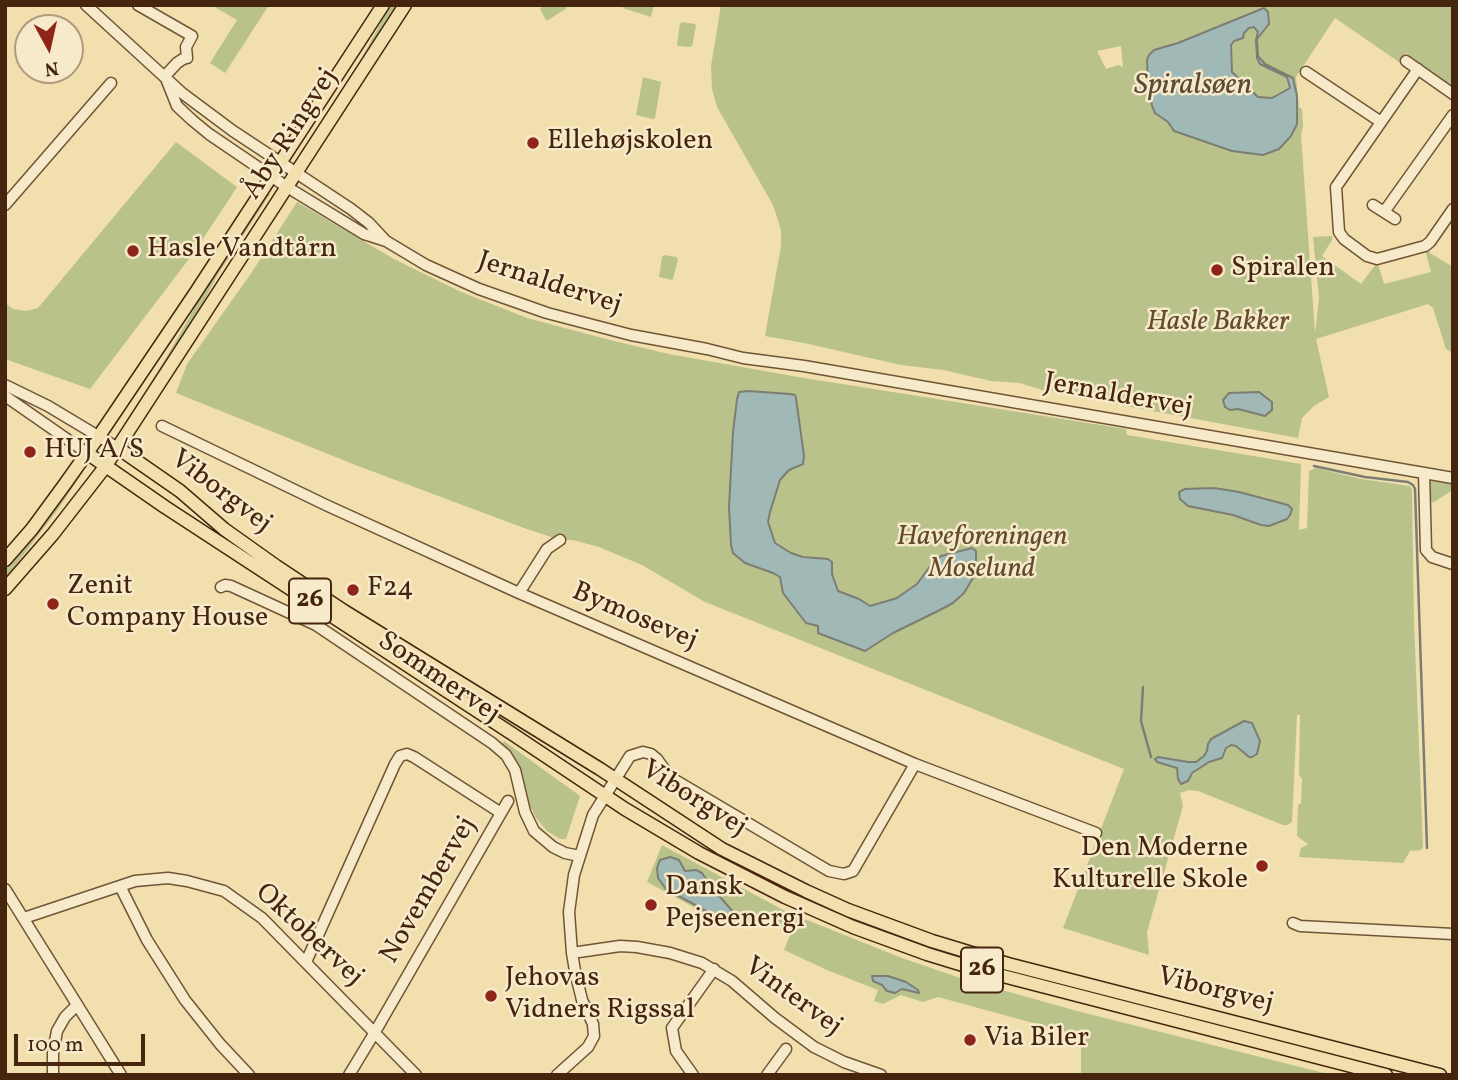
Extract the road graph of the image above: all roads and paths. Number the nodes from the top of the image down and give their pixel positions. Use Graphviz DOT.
graph roads {
  1 [pos="86,5"];
  2 [pos="138,5"];
  3 [pos="383,5"];
  4 [pos="405,5"];
  5 [pos="1406,61"];
  6 [pos="1418,69"];
  7 [pos="1306,72"];
  8 [pos="165,76"];
  9 [pos="111,83"];
  10 [pos="1453,94"];
  11 [pos="1453,115"];
  12 [pos="1381,122"];
  13 [pos="281,163"];
  14 [pos="296,173"];
  15 [pos="272,177"];
  16 [pos="287,187"];
  17 [pos="5,205"];
  18 [pos="1373,205"];
  19 [pos="1453,209"];
  20 [pos="1384,212"];
  21 [pos="1395,219"];
  22 [pos="386,241"];
  23 [pos="5,385"];
  24 [pos="5,396"];
  25 [pos="162,426"];
  26 [pos="99,436"];
  27 [pos="118,448"];
  28 [pos="87,453"];
  29 [pos="106,467"];
  30 [pos="1424,473"];
  31 [pos="1453,478"];
  32 [pos="560,540"];
  33 [pos="5,560"];
  34 [pos="1453,564"];
  35 [pos="221,587"];
  36 [pos="5,589"];
  37 [pos="519,593"];
  38 [pos="915,764"];
  39 [pos="614,779"];
  40 [pos="604,795"];
  41 [pos="508,801"];
  42 [pos="501,813"];
  43 [pos="1096,833"];
  44 [pos="580,856"];
  45 [pos="120,886"];
  46 [pos="5,889"];
  47 [pos="23,918"];
  48 [pos="1293,923"];
  49 [pos="1453,933"];
  50 [pos="572,953"];
  51 [pos="306,962"];
  52 [pos="714,969"];
  53 [pos="77,1005"];
  54 [pos="375,1032"];
  55 [pos="786,1049"];
  56 [pos="844,1062"];
  57 [pos="53,1075"];
  58 [pos="121,1075"];
  59 [pos="249,1075"];
  60 [pos="349,1075"];
  61 [pos="416,1075"];
  62 [pos="557,1075"];
  63 [pos="693,1075"];
  64 [pos="767,1075"];
  65 [pos="840,1075"];
  66 [pos="881,1075"];
  67 [pos="1386,1075"];
  68 [pos="1440,1075"];
  1 -- 8 [label="street, Jernaldervej"];
  2 -- 8 [label="street"];
  3 -- 13 [label="main road, Åby Ringvej"];
  4 -- 14 [label="main road, Åby Ringvej"];
  5 -- 6 [label="street"];
  6 -- 10 [label="street"];
  6 -- 12 [label="street"];
  7 -- 12 [label="street"];
  8 -- 13 [label="street, Jernaldervej"];
  8 -- 15 [label="street, Jernaldervej"];
  9 -- 17 [label="street"];
  11 -- 20 [label="street"];
  12 -- 19 [label="street"];
  13 -- 14 [label="street, Jernaldervej"];
  13 -- 15 [label="main road, Åby Ringvej"];
  14 -- 16 [label="main road, Åby Ringvej"];
  14 -- 22 [label="street, Jernaldervej"];
  15 -- 16 [label="street, Jernaldervej"];
  15 -- 26 [label="main road, Åby Ringvej"];
  16 -- 22 [label="street, Jernaldervej"];
  16 -- 27 [label="main road, Åby Ringvej"];
  18 -- 20 [label="street"];
  20 -- 21 [label="street"];
  22 -- 30 [label="street, Jernaldervej"];
  23 -- 26 [label="street, Viborgvej"];
  24 -- 28 [label="street, Viborgvej"];
  25 -- 37 [label="street, Bymosevej"];
  26 -- 27 [label="street, Viborgvej"];
  26 -- 28 [label="main road, Åby Ringvej"];
  27 -- 29 [label="main road, Åby Ringvej"];
  27 -- 39 [label="main road, Viborgvej / 26"];
  28 -- 29 [label="main road, Viborgvej / 26"];
  28 -- 33 [label="main road, Åby Ringvej"];
  29 -- 36 [label="main road, Åby Ringvej"];
  29 -- 40 [label="main road, Viborgvej / 26"];
  30 -- 31 [label="street, Jernaldervej"];
  30 -- 34 [label="street"];
  32 -- 37 [label="street"];
  35 -- 44 [label="street, Sommervej"];
  37 -- 38 [label="street, Bymosevej"];
  38 -- 39 [label="street"];
  38 -- 43 [label="street, Bymosevej"];
  39 -- 40 [label="street"];
  39 -- 68 [label="main road, Viborgvej / 26"];
  40 -- 44 [label="street"];
  40 -- 67 [label="main road, Viborgvej / 26"];
  41 -- 42 [label="street, Novembervej"];
  42 -- 51 [label="street"];
  42 -- 54 [label="street, Novembervej"];
  44 -- 50 [label="street"];
  45 -- 47 [label="street, Oktobervej"];
  45 -- 51 [label="street, Oktobervej"];
  45 -- 59 [label="street"];
  46 -- 47 [label="street"];
  47 -- 53 [label="street"];
  48 -- 49 [label="street"];
  50 -- 52 [label="street, Vintervej"];
  50 -- 62 [label="street"];
  51 -- 54 [label="street, Oktobervej"];
  52 -- 56 [label="street, Vintervej"];
  52 -- 63 [label="street, Vintervej"];
  53 -- 57 [label="street"];
  53 -- 58 [label="street"];
  54 -- 60 [label="street, Novembervej"];
  54 -- 61 [label="street, Oktobervej"];
  55 -- 64 [label="street, Vintervej"];
  56 -- 65 [label="street, Vintervej"];
  56 -- 66 [label="street, Vintervej"];
}
